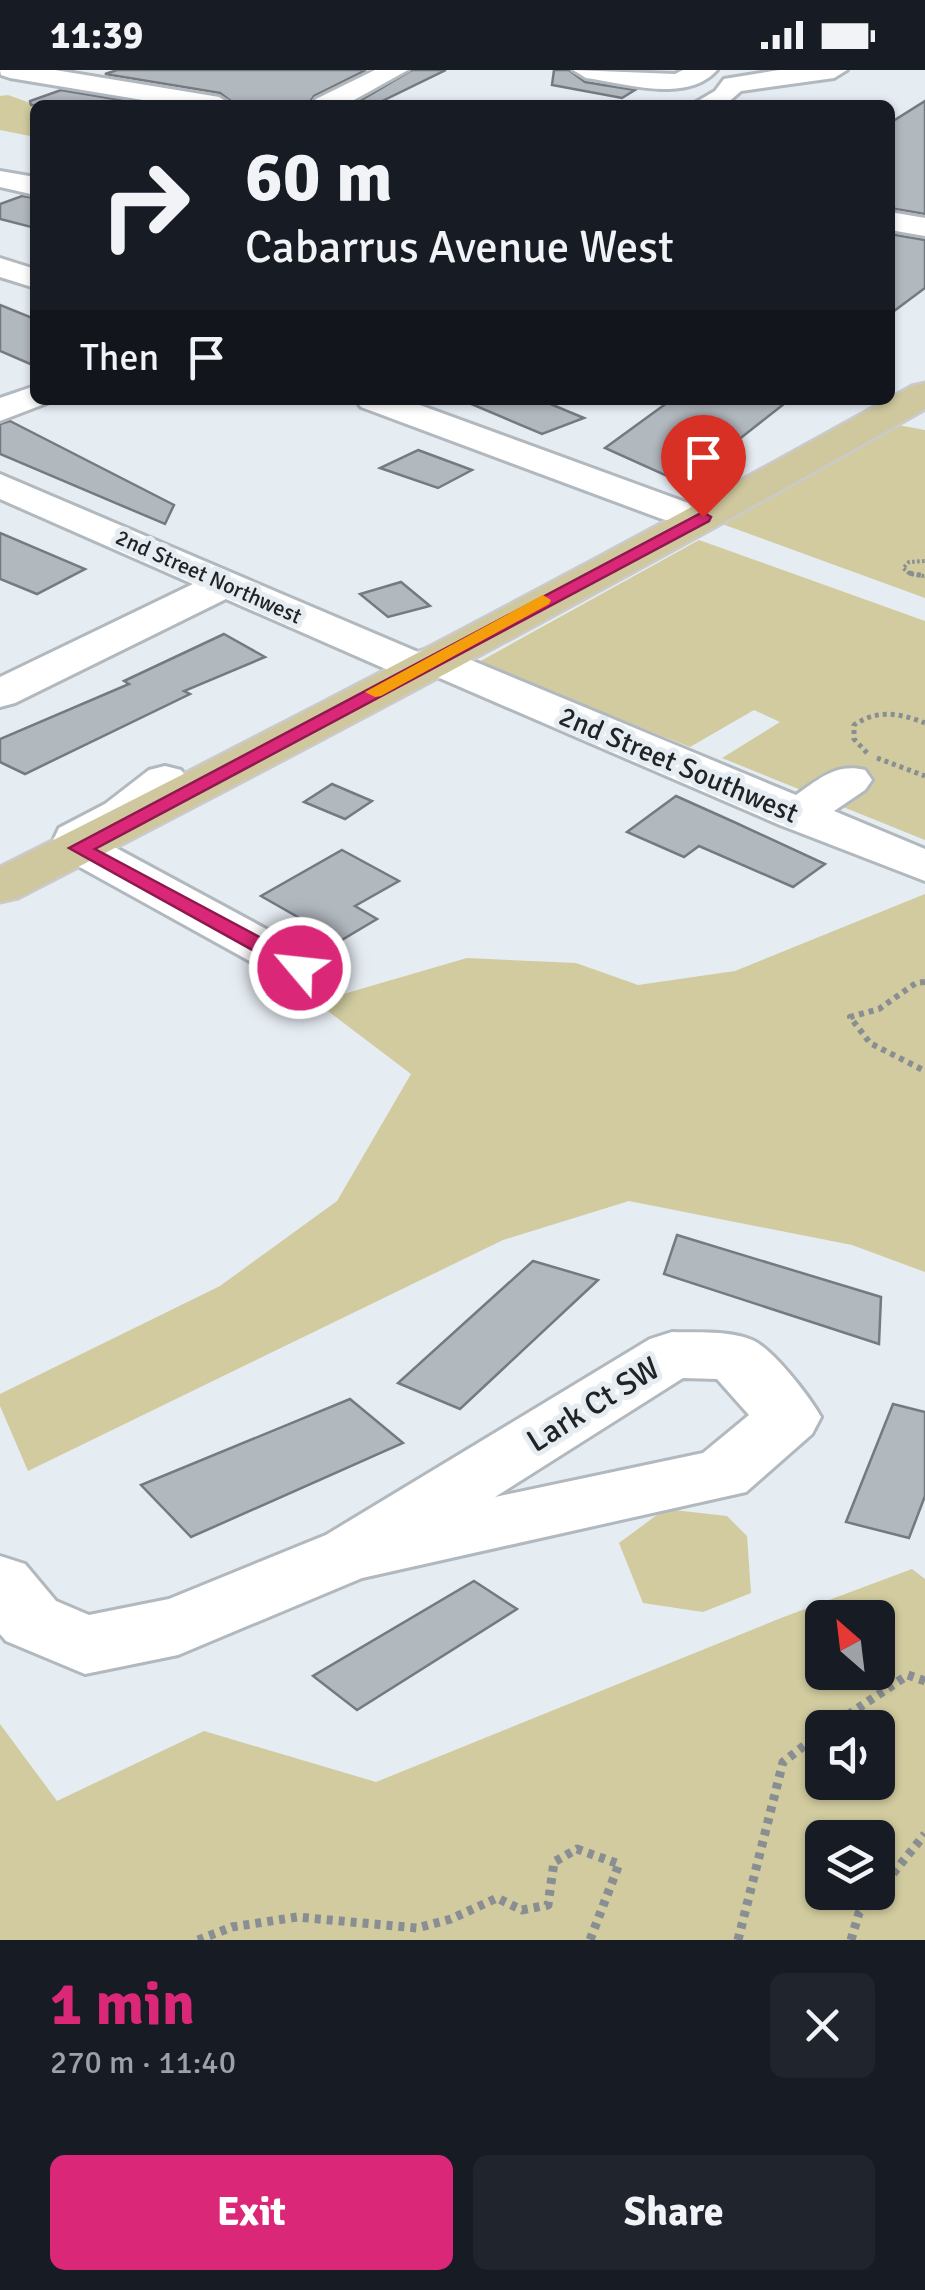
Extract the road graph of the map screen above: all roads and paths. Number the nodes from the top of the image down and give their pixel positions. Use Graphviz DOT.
graph roads {
  1 [pos="10,70"];
  2 [pos="395,70"];
  3 [pos="586,70"];
  4 [pos="704,70"];
  5 [pos="834,70"];
  6 [pos="65,74"];
  7 [pos="194,100"];
  8 [pos="335,100"];
  9 [pos="715,100"];
  10 [pos="0,179"];
  11 [pos="30,185"];
  12 [pos="895,222"];
  13 [pos="925,227"];
  14 [pos="0,267"];
  15 [pos="30,277"];
  16 [pos="925,377"];
  17 [pos="895,392"];
  18 [pos="925,394"];
  19 [pos="30,398"];
  20 [pos="386,405"];
  21 [pos="872,405"];
  22 [pos="0,410"];
  23 [pos="0,485"];
  24 [pos="674,512"];
  25 [pos="925,561"];
  26 [pos="925,576"];
  27 [pos="226,583"];
  28 [pos="416,662"];
  29 [pos="0,694"];
  30 [pos="925,723"];
  31 [pos="925,776"];
  32 [pos="166,780"];
  33 [pos="849,780"];
  34 [pos="797,815"];
  35 [pos="80,848"];
  36 [pos="0,864"];
  37 [pos="925,866"];
  38 [pos="0,887"];
  39 [pos="300,968"];
  40 [pos="925,982"];
  41 [pos="925,1071"];
  42 [pos="350,1554"];
  43 [pos="0,1584"];
  44 [pos="925,1681"];
  45 [pos="855,1710"];
  46 [pos="805,1745"];
  47 [pos="925,1834"];
  48 [pos="895,1870"];
  49 [pos="862,1910"];
  50 [pos="198,1940"];
  51 [pos="590,1940"];
  52 [pos="738,1940"];
  53 [pos="851,1940"];
  1 -- 6 [label="street"];
  2 -- 8 [label="street"];
  3 -- 4 [label="street"];
  5 -- 9 [label="street"];
  6 -- 7 [label="street"];
  10 -- 11 [label="street"];
  12 -- 13 [label="street"];
  14 -- 15 [label="street"];
  16 -- 17 [label="main road"];
  18 -- 28 [label="main road"];
  19 -- 22 [label="street"];
  20 -- 24 [label="street"];
  21 -- 24 [label="main road"];
  23 -- 27 [label="street, 2nd Street Northwest"];
  24 -- 28 [label="main road"];
  25 -- 26 [label="path"];
  27 -- 28 [label="street, 2nd Street Northwest"];
  27 -- 29 [label="street"];
  28 -- 32 [label="main road"];
  28 -- 34 [label="street, 2nd Street Southwest"];
  28 -- 35 [label="main road"];
  30 -- 31 [label="path"];
  32 -- 35 [label="street"];
  32 -- 36 [label="main road"];
  33 -- 34 [label="street"];
  34 -- 37 [label="street, 2nd Street Southwest"];
  35 -- 38 [label="main road"];
  35 -- 39 [label="street"];
  40 -- 41 [label="path"];
  42 -- 42 [label="street, Lark Ct SW"];
  42 -- 43 [label="street, Lark Ct SW"];
  44 -- 45 [label="path"];
  46 -- 52 [label="path"];
  47 -- 48 [label="path"];
  49 -- 53 [label="path"];
  50 -- 51 [label="path"];
}
